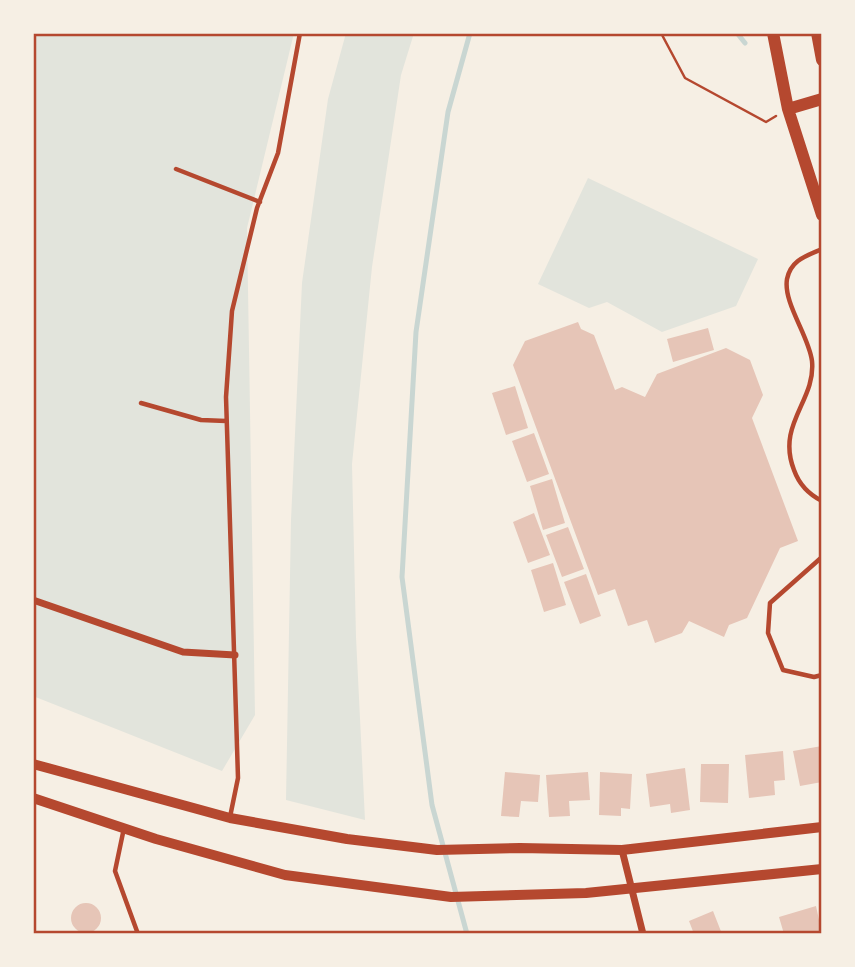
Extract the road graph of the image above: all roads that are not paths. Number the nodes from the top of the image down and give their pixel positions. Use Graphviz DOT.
graph roads {
  1 [pos="300,33"];
  2 [pos="773,33"];
  3 [pos="817,33"];
  4 [pos="822,60"];
  5 [pos="822,99"];
  6 [pos="788,109"];
  7 [pos="176,170"];
  8 [pos="260,202"];
  9 [pos="822,215"];
  10 [pos="822,249"];
  11 [pos="141,403"];
  12 [pos="226,421"];
  13 [pos="822,501"];
  14 [pos="822,557"];
  15 [pos="33,600"];
  16 [pos="235,654"];
  17 [pos="822,675"];
  18 [pos="33,764"];
  19 [pos="33,797"];
  20 [pos="230,818"];
  21 [pos="822,827"];
  22 [pos="124,828"];
  23 [pos="622,850"];
  24 [pos="822,869"];
  25 [pos="632,889"];
  26 [pos="138,934"];
  27 [pos="643,934"];
  1 -- 8 [label="lane"];
  2 -- 6 [label="main road"];
  3 -- 4 [label="main road"];
  5 -- 6 [label="main road"];
  6 -- 9 [label="main road"];
  7 -- 8 [label="lane"];
  8 -- 12 [label="lane"];
  10 -- 13 [label="lane"];
  11 -- 12 [label="lane"];
  12 -- 16 [label="lane"];
  14 -- 17 [label="lane"];
  15 -- 16 [label="street"];
  16 -- 20 [label="lane"];
  18 -- 20 [label="street"];
  19 -- 22 [label="street"];
  20 -- 23 [label="street"];
  21 -- 23 [label="street"];
  22 -- 25 [label="street"];
  22 -- 26 [label="lane"];
  23 -- 25 [label="street"];
  24 -- 25 [label="street"];
  25 -- 27 [label="street"];
}
